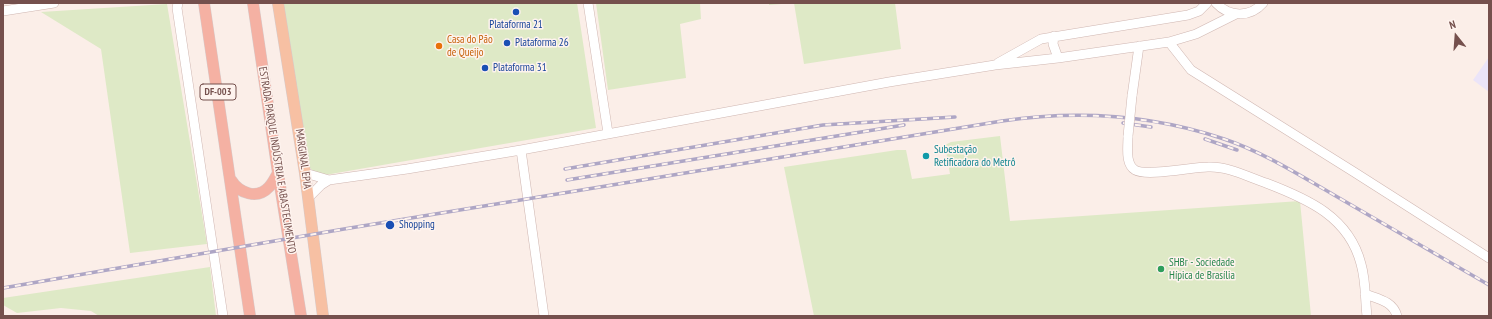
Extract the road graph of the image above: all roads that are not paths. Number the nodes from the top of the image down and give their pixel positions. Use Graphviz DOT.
graph roads {
  1 [pos="54,3"];
  2 [pos="204,3"];
  3 [pos="253,3"];
  4 [pos="278,3"];
  5 [pos="588,3"];
  6 [pos="1207,3"];
  7 [pos="1216,3"];
  8 [pos="1263,3"];
  9 [pos="176,5"];
  10 [pos="3,11"];
  11 [pos="1236,14"];
  12 [pos="1054,36"];
  13 [pos="1169,42"];
  14 [pos="1139,46"];
  15 [pos="1058,58"];
  16 [pos="995,65"];
  17 [pos="608,133"];
  18 [pos="521,150"];
  19 [pos="278,173"];
  20 [pos="306,173"];
  21 [pos="231,180"];
  22 [pos="328,180"];
  23 [pos="308,198"];
  24 [pos="1489,258"];
  25 [pos="1365,294"];
  26 [pos="1380,299"];
  27 [pos="299,300"];
  28 [pos="1367,315"];
  29 [pos="223,316"];
  30 [pos="250,316"];
  31 [pos="301,316"];
  32 [pos="306,316"];
  33 [pos="323,316"];
  34 [pos="544,316"];
  35 [pos="1397,316"];
  1 -- 10 [label="street"];
  2 -- 21 [label="highway, DF-003"];
  3 -- 19 [label="highway, ESTRADA PARQUE INDÚSTRIA E ABASTECIMENTO"];
  4 -- 20 [label="main road, MARGINAL EPIA"];
  5 -- 17 [label="street"];
  6 -- 12 [label="street"];
  7 -- 11 [label="street"];
  8 -- 11 [label="street"];
  9 -- 29 [label="street"];
  11 -- 13 [label="street"];
  12 -- 15 [label="street"];
  12 -- 16 [label="street"];
  13 -- 14 [label="street"];
  13 -- 24 [label="street"];
  14 -- 15 [label="street"];
  14 -- 25 [label="street, bridge"];
  15 -- 16 [label="street"];
  16 -- 17 [label="street"];
  17 -- 18 [label="street"];
  18 -- 22 [label="street"];
  18 -- 34 [label="street"];
  19 -- 21 [label="highway"];
  19 -- 27 [label="highway, ESTRADA PARQUE INDÚSTRIA E ABASTECIMENTO"];
  20 -- 22 [label="street"];
  20 -- 23 [label="main road, MARGINAL EPIA"];
  21 -- 30 [label="highway, DF-003"];
  22 -- 23 [label="street"];
  23 -- 33 [label="main road, MARGINAL EPIA"];
  25 -- 26 [label="street"];
  25 -- 28 [label="street"];
  26 -- 28 [label="street"];
  26 -- 35 [label="street"];
  27 -- 31 [label="highway, ESTRADA PARQUE INDÚSTRIA E ABASTECIMENTO"];
  27 -- 32 [label="highway"];
}
